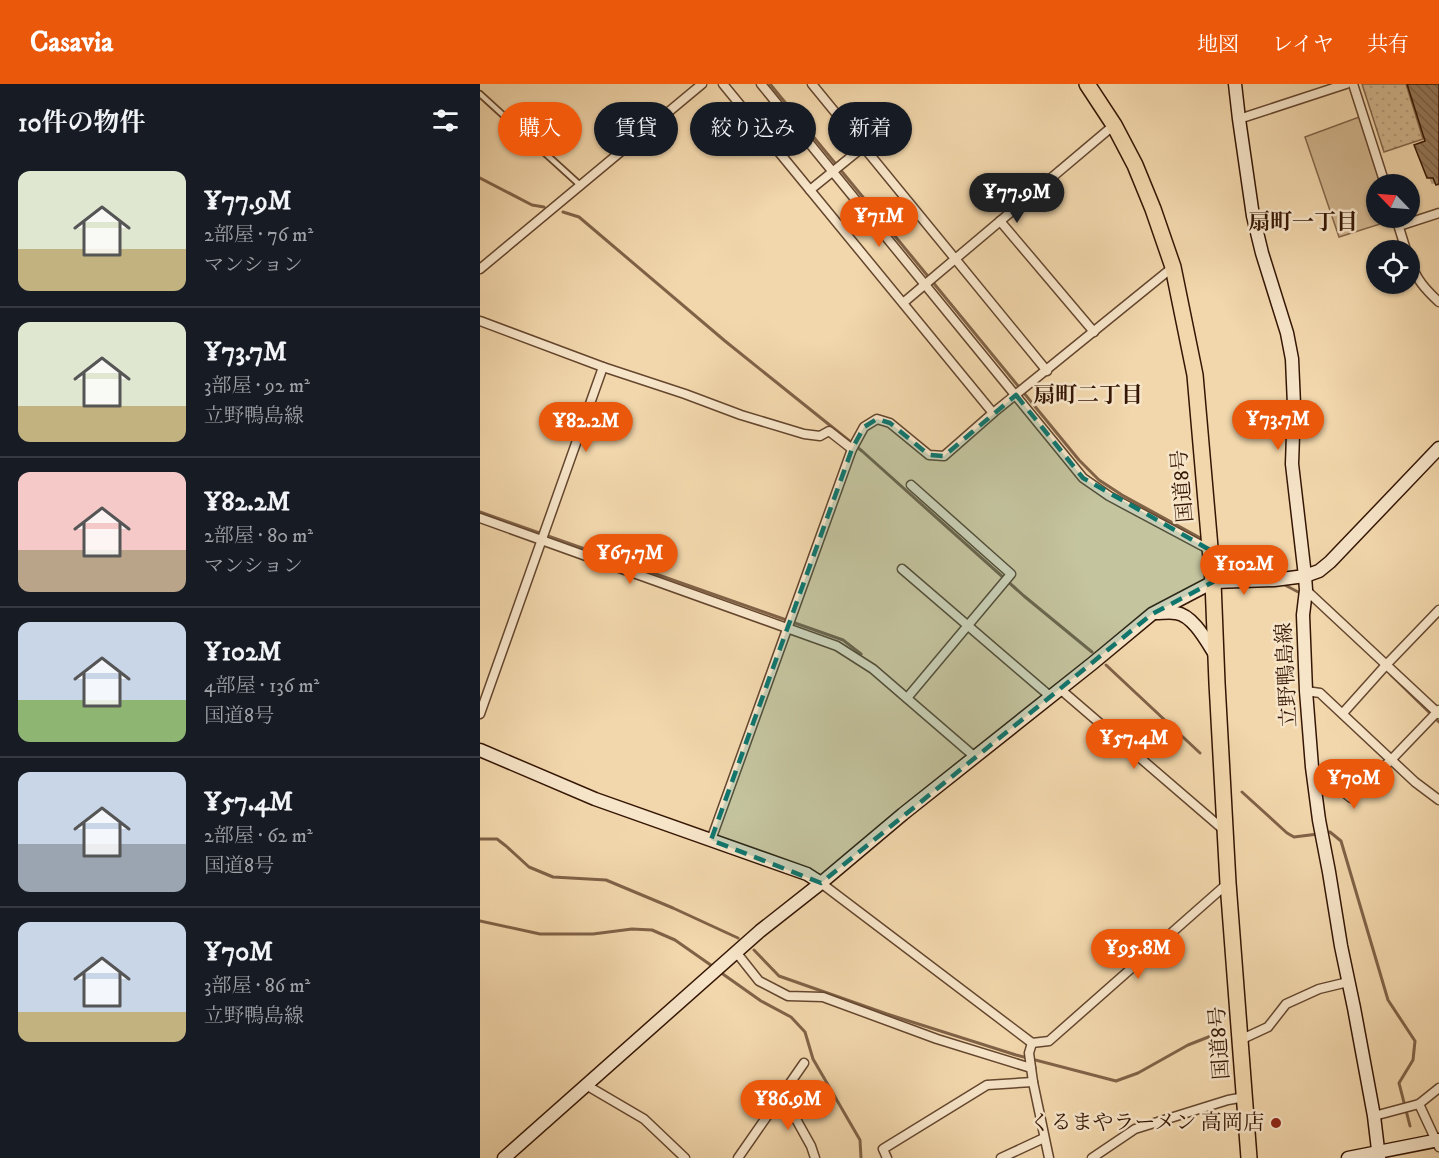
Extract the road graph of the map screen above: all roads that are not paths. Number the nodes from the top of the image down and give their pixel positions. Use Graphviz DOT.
graph roads {
  1 [pos="702,84"];
  2 [pos="723,84"];
  3 [pos="761,84"];
  4 [pos="812,84"];
  5 [pos="1087,84"];
  6 [pos="1235,84"];
  7 [pos="1346,84"];
  8 [pos="1353,84"];
  9 [pos="480,94"];
  10 [pos="828,104"];
  11 [pos="1239,119"];
  12 [pos="1114,124"];
  13 [pos="852,156"];
  14 [pos="870,156"];
  15 [pos="833,171"];
  16 [pos="1382,174"];
  17 [pos="580,185"];
  18 [pos="810,190"];
  19 [pos="1439,213"];
  20 [pos="1420,217"];
  21 [pos="1000,221"];
  22 [pos="955,258"];
  23 [pos="1173,267"];
  24 [pos="480,269"];
  25 [pos="925,284"];
  26 [pos="1420,285"];
  27 [pos="1435,300"];
  28 [pos="903,303"];
  29 [pos="480,321"];
  30 [pos="1094,332"];
  31 [pos="603,367"];
  32 [pos="1047,371"];
  33 [pos="1016,395"];
  34 [pos="993,413"];
  35 [pos="1439,448"];
  36 [pos="852,449"];
  37 [pos="911,485"];
  38 [pos="480,518"];
  39 [pos="544,535"];
  40 [pos="1210,550"];
  41 [pos="902,569"];
  42 [pos="1305,576"];
  43 [pos="1213,582"];
  44 [pos="1306,590"];
  45 [pos="1439,610"];
  46 [pos="1152,614"];
  47 [pos="789,623"];
  48 [pos="968,625"];
  49 [pos="1216,656"];
  50 [pos="1384,668"];
  51 [pos="1306,691"];
  52 [pos="1055,693"];
  53 [pos="907,698"];
  54 [pos="1343,713"];
  55 [pos="480,714"];
  56 [pos="1436,714"];
  57 [pos="480,750"];
  58 [pos="975,756"];
  59 [pos="1391,760"];
  60 [pos="1312,767"];
  61 [pos="1439,800"];
  62 [pos="1226,831"];
  63 [pos="711,840"];
  64 [pos="821,883"];
  65 [pos="1228,883"];
  66 [pos="736,952"];
  67 [pos="1348,982"];
  68 [pos="1240,1040"];
  69 [pos="1032,1043"];
  70 [pos="804,1063"];
  71 [pos="1031,1068"];
  72 [pos="1033,1082"];
  73 [pos="586,1085"];
  74 [pos="1439,1089"];
  75 [pos="782,1094"];
  76 [pos="1245,1097"];
  77 [pos="1419,1104"];
  78 [pos="1374,1116"];
  79 [pos="1044,1137"];
  80 [pos="1438,1143"];
  81 [pos="1379,1155"];
  82 [pos="504,1158"];
  83 [pos="685,1158"];
  84 [pos="738,1158"];
  85 [pos="815,1158"];
  86 [pos="887,1158"];
  87 [pos="1001,1158"];
  88 [pos="1049,1158"];
  89 [pos="1092,1158"];
  90 [pos="1249,1158"];
  91 [pos="1348,1158"];
  1 -- 17 [label="street"];
  2 -- 18 [label="street"];
  3 -- 15 [label="street"];
  4 -- 10 [label="street"];
  5 -- 12 [label="highway, 国道8号"];
  6 -- 11 [label="street, 立野鴨島線"];
  7 -- 11 [label="street"];
  8 -- 16 [label="street"];
  9 -- 17 [label="lane"];
  11 -- 42 [label="street, 立野鴨島線"];
  12 -- 21 [label="street"];
  12 -- 23 [label="highway, 国道8号"];
  13 -- 15 [label="street"];
  14 -- 22 [label="street"];
  15 -- 18 [label="street"];
  15 -- 25 [label="street"];
  17 -- 24 [label="street"];
  18 -- 28 [label="street"];
  19 -- 20 [label="street"];
  21 -- 22 [label="street"];
  21 -- 30 [label="street"];
  22 -- 25 [label="street"];
  22 -- 32 [label="street"];
  23 -- 30 [label="street"];
  23 -- 40 [label="highway, 国道8号"];
  25 -- 28 [label="street"];
  25 -- 33 [label="street"];
  26 -- 27 [label="street"];
  28 -- 34 [label="street"];
  29 -- 31 [label="street"];
  30 -- 32 [label="street"];
  31 -- 36 [label="street"];
  31 -- 39 [label="street"];
  32 -- 33 [label="street"];
  33 -- 34 [label="street"];
  33 -- 40 [label="street"];
  34 -- 36 [label="street"];
  35 -- 42 [label="street"];
  36 -- 47 [label="street"];
  37 -- 48 [label="street"];
  38 -- 39 [label="street"];
  39 -- 47 [label="street"];
  39 -- 55 [label="street"];
  40 -- 43 [label="highway, 国道8号"];
  41 -- 48 [label="street"];
  42 -- 43 [label="street"];
  42 -- 44 [label="street, 立野鴨島線"];
  43 -- 46 [label="street"];
  43 -- 49 [label="highway, 国道8号"];
  44 -- 50 [label="street"];
  44 -- 51 [label="street, 立野鴨島線"];
  45 -- 50 [label="street"];
  46 -- 49 [label="street"];
  46 -- 52 [label="street"];
  47 -- 53 [label="street"];
  47 -- 63 [label="street"];
  48 -- 52 [label="street"];
  48 -- 53 [label="street"];
  49 -- 62 [label="highway, 国道8号"];
  50 -- 54 [label="street"];
  50 -- 56 [label="street"];
  51 -- 54 [label="street"];
  51 -- 60 [label="street, 立野鴨島線"];
  52 -- 58 [label="street"];
  52 -- 62 [label="street"];
  53 -- 58 [label="street"];
  54 -- 59 [label="street"];
  56 -- 59 [label="street"];
  57 -- 63 [label="street"];
  58 -- 64 [label="street"];
  59 -- 60 [label="street"];
  59 -- 61 [label="street"];
  60 -- 67 [label="street, 立野鴨島線"];
  62 -- 65 [label="highway, 国道8号"];
  63 -- 64 [label="street"];
  64 -- 66 [label="street"];
  64 -- 69 [label="street"];
  65 -- 68 [label="highway, 国道8号"];
  65 -- 69 [label="street"];
  66 -- 71 [label="street"];
  66 -- 73 [label="street"];
  67 -- 68 [label="street"];
  67 -- 78 [label="street, 立野鴨島線"];
  68 -- 76 [label="highway, 国道8号"];
  69 -- 71 [label="street"];
  70 -- 75 [label="street"];
  71 -- 72 [label="street"];
  72 -- 79 [label="street"];
  72 -- 86 [label="street"];
  73 -- 82 [label="street"];
  73 -- 83 [label="street"];
  74 -- 77 [label="street"];
  75 -- 84 [label="street"];
  75 -- 85 [label="street"];
  76 -- 89 [label="street"];
  76 -- 90 [label="highway, 国道8号"];
  77 -- 78 [label="street"];
  77 -- 80 [label="street"];
  78 -- 81 [label="street, 立野鴨島線"];
  79 -- 87 [label="street"];
  79 -- 88 [label="street"];
  80 -- 81 [label="street"];
  81 -- 91 [label="street"];
}
